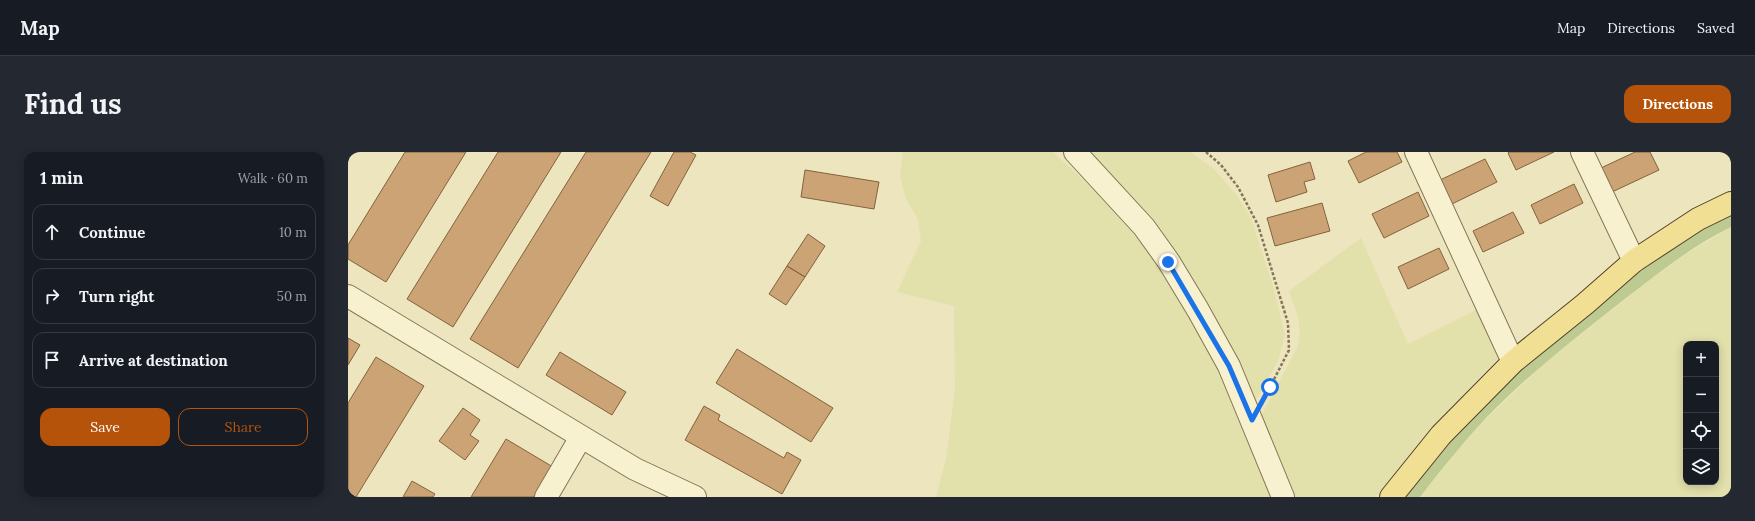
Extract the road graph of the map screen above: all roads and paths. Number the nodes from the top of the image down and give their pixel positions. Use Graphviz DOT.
graph roads {
  1 [pos="1075,152"];
  2 [pos="1206,152"];
  3 [pos="1416,152"];
  4 [pos="1582,152"];
  5 [pos="1731,203"];
  6 [pos="1634,261"];
  7 [pos="348,296"];
  8 [pos="1513,362"];
  9 [pos="1252,420"];
  10 [pos="581,437"];
  11 [pos="546,497"];
  12 [pos="695,497"];
  13 [pos="1283,497"];
  14 [pos="1391,497"];
  1 -- 9 [label="street"];
  2 -- 9 [label="path"];
  3 -- 8 [label="street"];
  4 -- 6 [label="street"];
  5 -- 6 [label="main road"];
  6 -- 8 [label="main road"];
  7 -- 10 [label="street"];
  8 -- 14 [label="main road"];
  9 -- 13 [label="street"];
  10 -- 11 [label="street"];
  10 -- 12 [label="street"];
}
